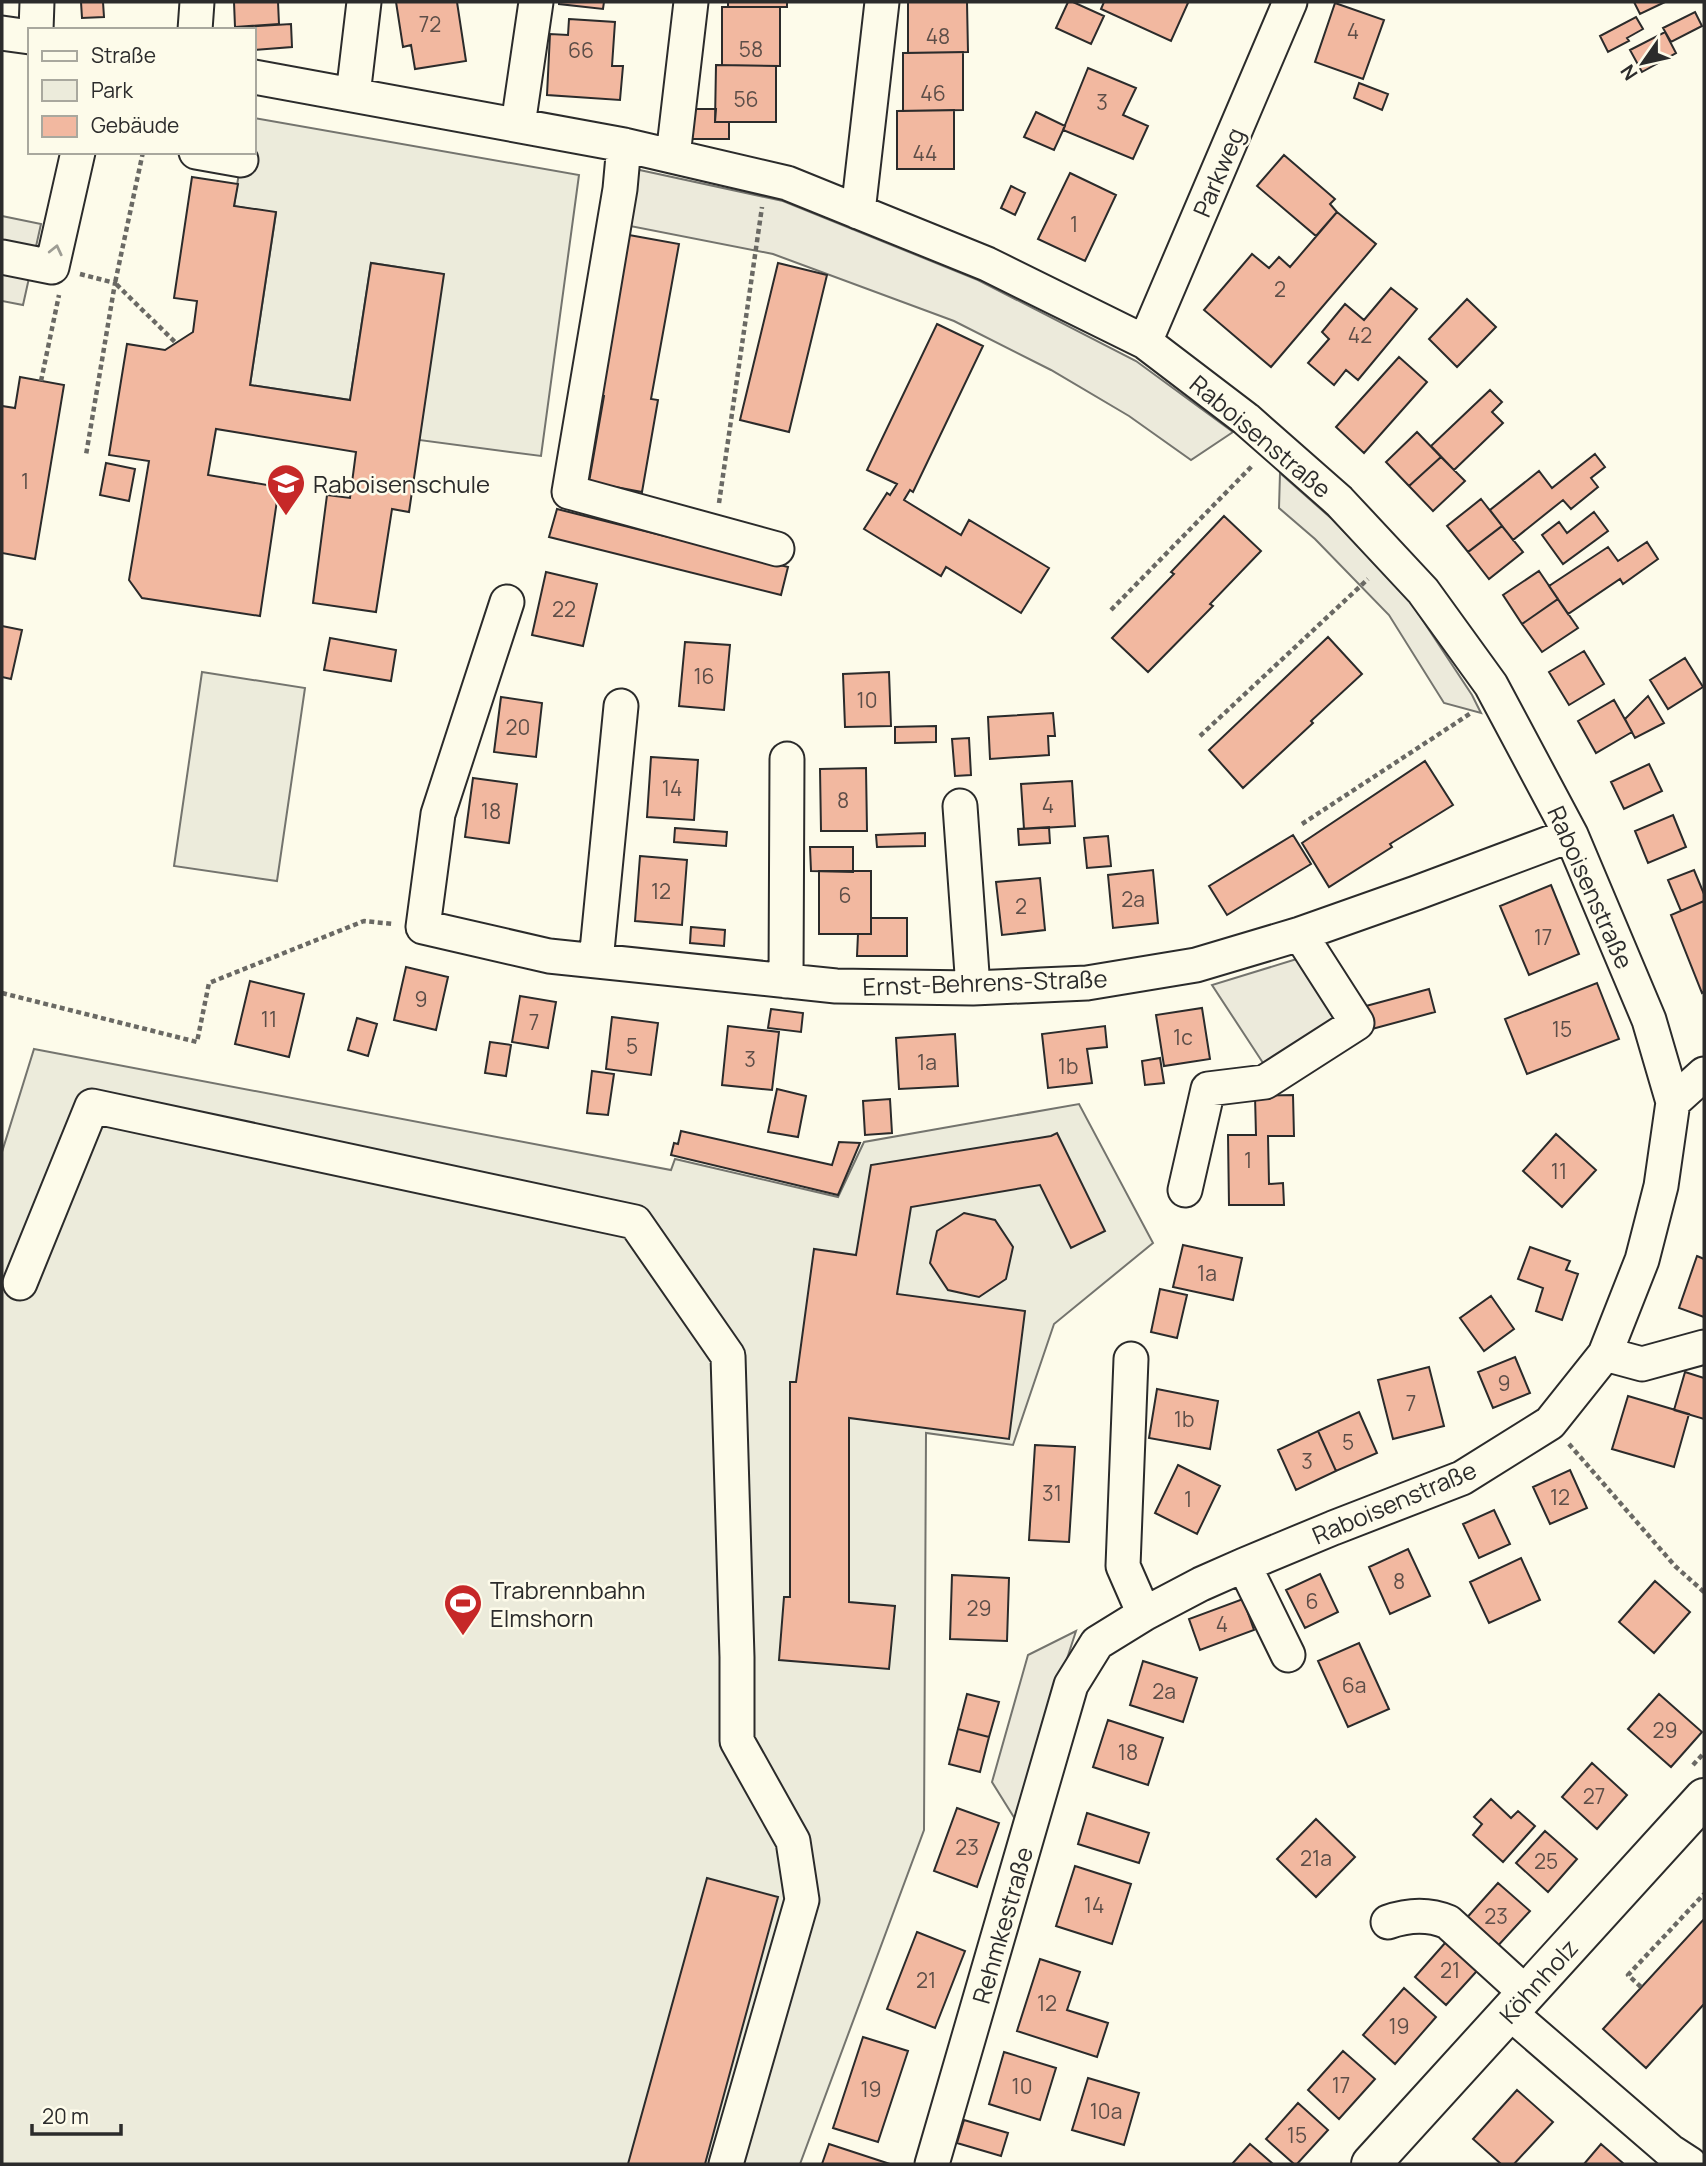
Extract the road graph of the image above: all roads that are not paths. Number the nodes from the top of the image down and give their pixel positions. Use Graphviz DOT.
graph roads {
  1 [pos="37,2"];
  2 [pos="197,2"];
  3 [pos="364,2"];
  4 [pos="536,2"];
  5 [pos="691,2"];
  6 [pos="882,2"];
  7 [pos="1290,2"];
  8 [pos="36,28"];
  9 [pos="195,28"];
  10 [pos="2,33"];
  11 [pos="28,37"];
  12 [pos="256,77"];
  13 [pos="353,95"];
  14 [pos="517,125"];
  15 [pos="624,145"];
  16 [pos="78,154"];
  17 [pos="207,154"];
  18 [pos="673,156"];
  19 [pos="241,160"];
  20 [pos="858,212"];
  21 [pos="2,257"];
  22 [pos="1145,342"];
  23 [pos="777,550"];
  24 [pos="507,602"];
  25 [pos="621,706"];
  26 [pos="787,759"];
  27 [pos="960,806"];
  28 [pos="1571,835"];
  29 [pos="1300,934"];
  30 [pos="596,961"];
  31 [pos="786,981"];
  32 [pos="973,988"];
  33 [pos="1704,1074"];
  34 [pos="1673,1102"];
  35 [pos="1185,1190"];
  36 [pos="20,1283"];
  37 [pos="1704,1347"];
  38 [pos="1605,1354"];
  39 [pos="1131,1359"];
  40 [pos="1244,1565"];
  41 [pos="1144,1614"];
  42 [pos="1288,1655"];
  43 [pos="1071,1685"];
  44 [pos="1704,1798"];
  45 [pos="1388,1922"];
  46 [pos="1518,2003"];
  47 [pos="726,2164"];
  48 [pos="932,2164"];
  49 [pos="1371,2164"];
  50 [pos="1690,2164"];
  1 -- 8 [label="street"];
  2 -- 9 [label="street"];
  3 -- 13 [label="street"];
  4 -- 14 [label="street"];
  5 -- 18 [label="street"];
  6 -- 20 [label="street"];
  7 -- 22 [label="street, Parkweg"];
  10 -- 11 [label="street"];
  12 -- 13 [label="street, Raboisenstraße"];
  13 -- 14 [label="street, Raboisenstraße"];
  14 -- 15 [label="street, Raboisenstraße"];
  15 -- 18 [label="street, Raboisenstraße"];
  15 -- 23 [label="street"];
  21 -- 16 [label="street, one-way"];
  17 -- 19 [label="street"];
  18 -- 20 [label="street, Raboisenstraße"];
  20 -- 22 [label="street, Raboisenstraße"];
  22 -- 28 [label="street, Raboisenstraße"];
  24 -- 30 [label="street, Ernst-Behrens-Straße"];
  25 -- 30 [label="street"];
  26 -- 31 [label="street"];
  27 -- 32 [label="street"];
  28 -- 29 [label="street, Ernst-Behrens-Straße"];
  28 -- 34 [label="street, Raboisenstraße"];
  29 -- 32 [label="street, Ernst-Behrens-Straße"];
  29 -- 35 [label="street"];
  30 -- 31 [label="street, Ernst-Behrens-Straße"];
  31 -- 32 [label="street, Ernst-Behrens-Straße"];
  33 -- 34 [label="street"];
  34 -- 38 [label="street, Raboisenstraße"];
  36 -- 47 [label="street"];
  37 -- 38 [label="street"];
  38 -- 40 [label="street, Raboisenstraße"];
  39 -- 41 [label="street"];
  40 -- 41 [label="street, Raboisenstraße"];
  40 -- 42 [label="street"];
  41 -- 43 [label="street, Raboisenstraße"];
  43 -- 48 [label="street, Rehmkestraße"];
  44 -- 46 [label="main road, Köhnholz"];
  45 -- 46 [label="street"];
  46 -- 49 [label="main road, Köhnholz"];
  46 -- 50 [label="street"];
}
